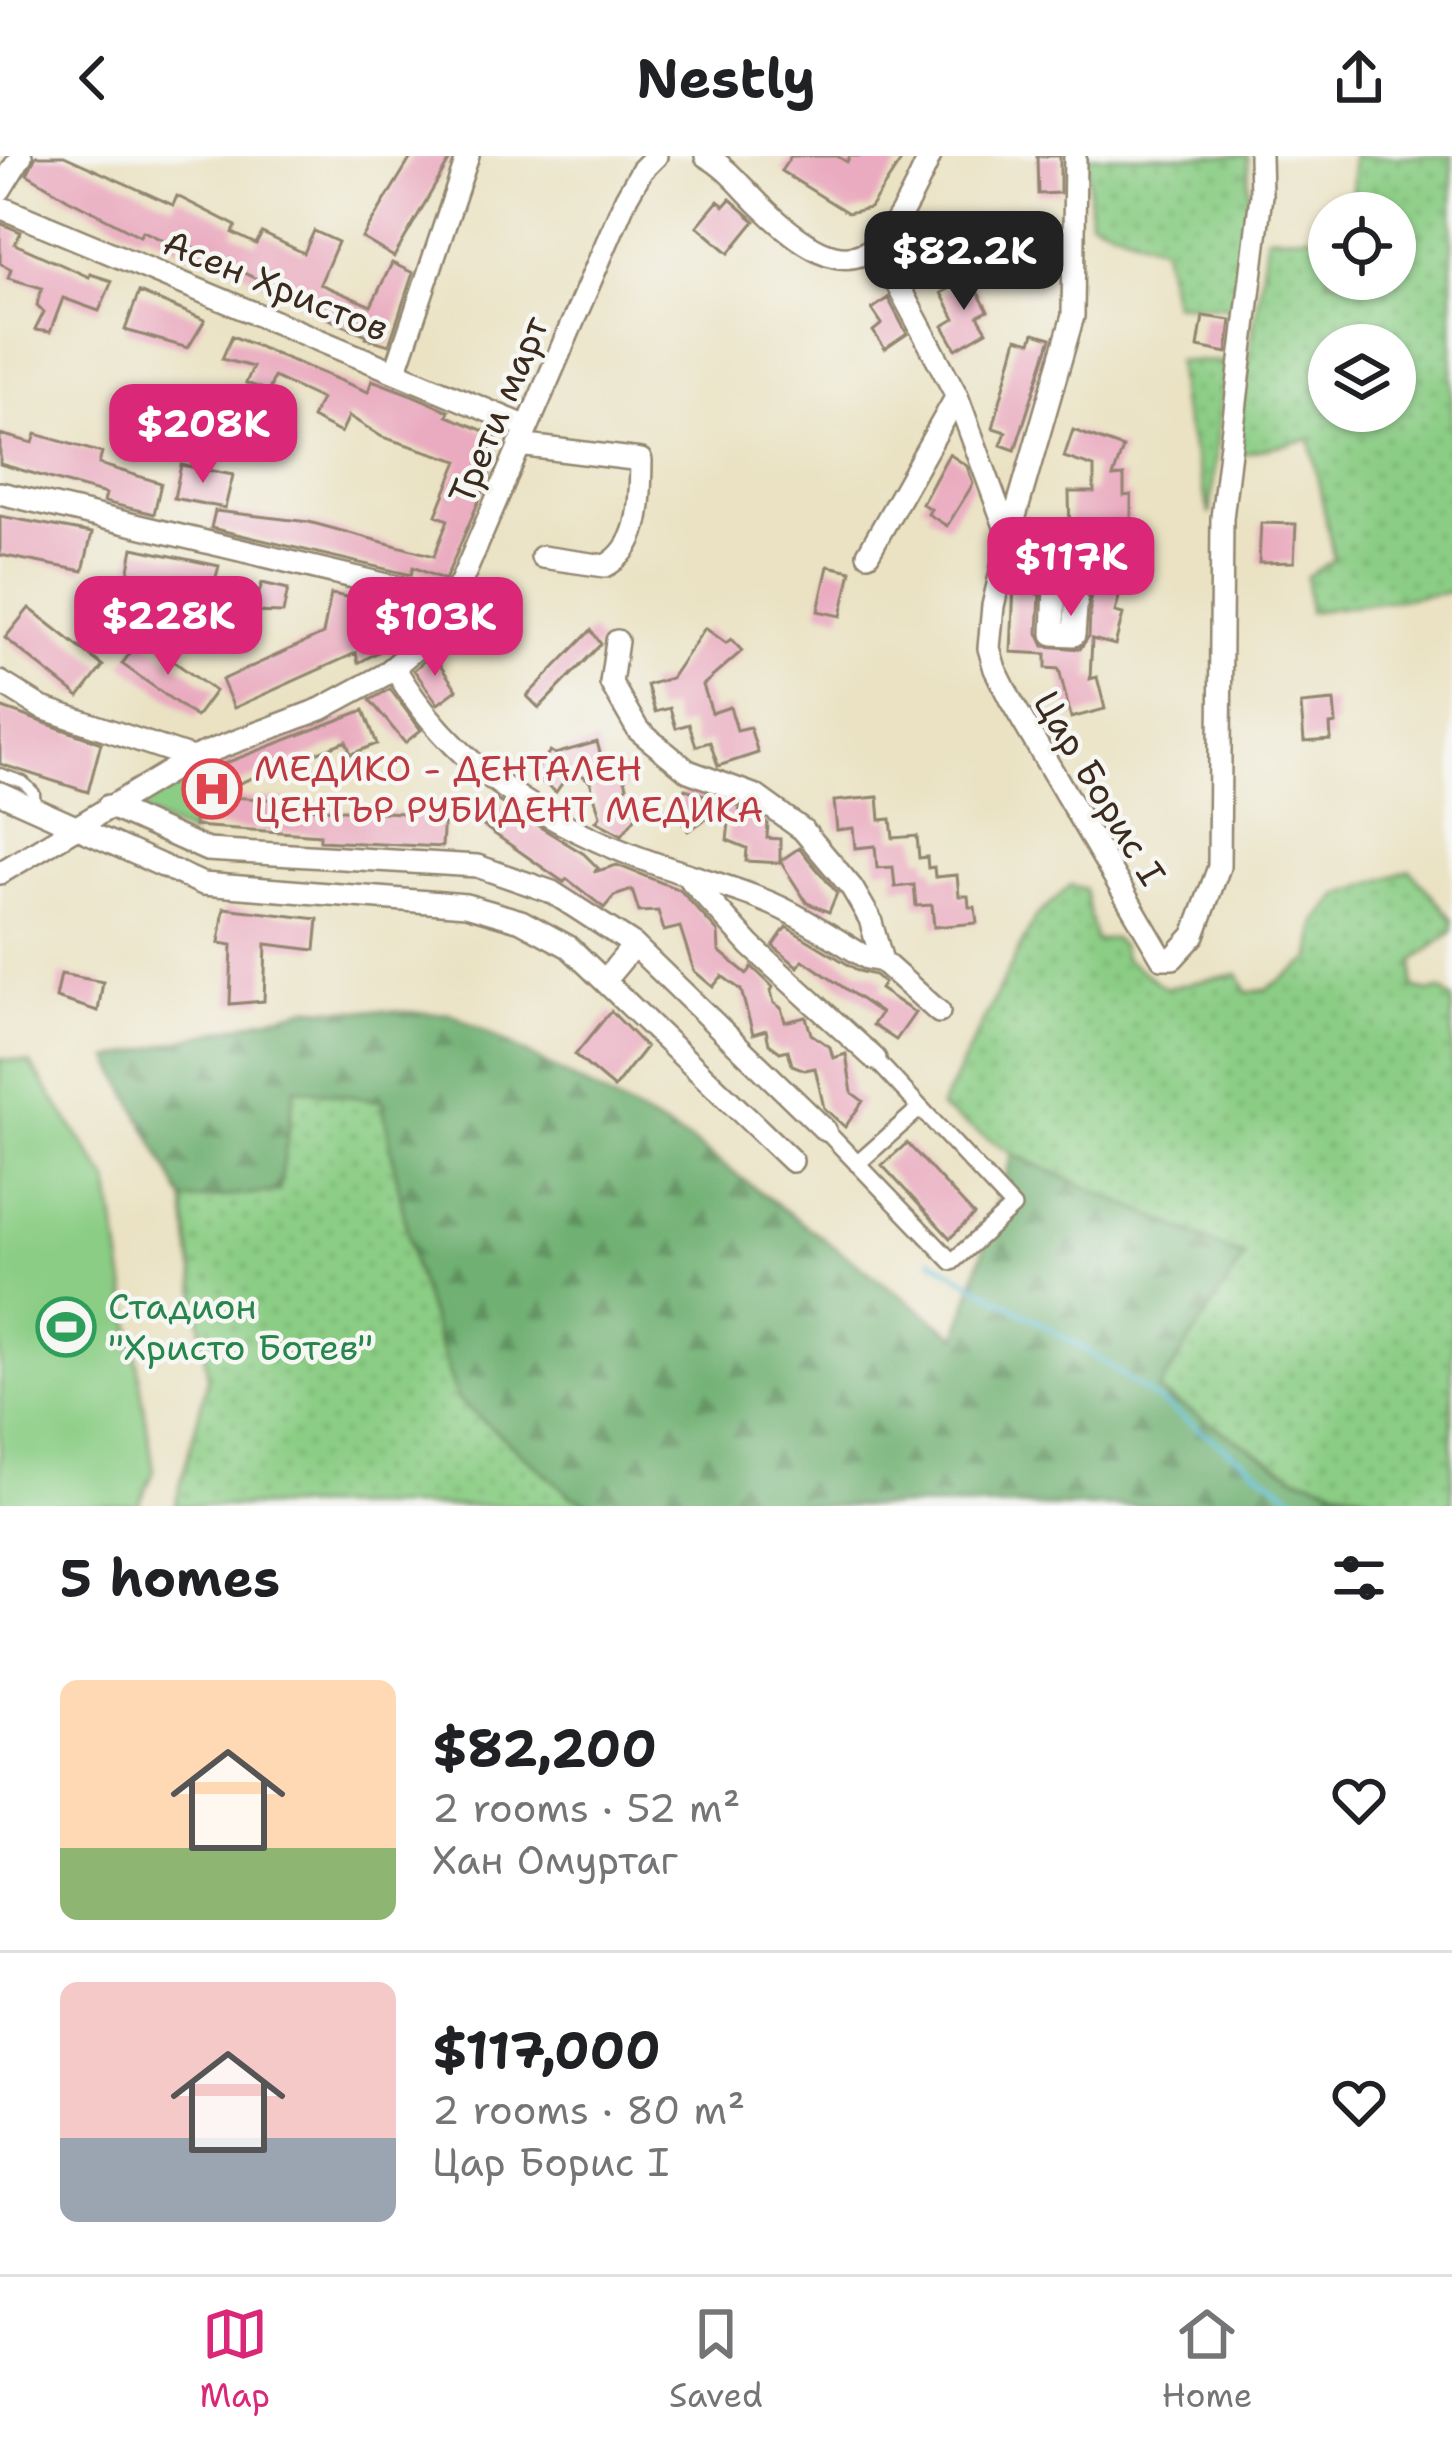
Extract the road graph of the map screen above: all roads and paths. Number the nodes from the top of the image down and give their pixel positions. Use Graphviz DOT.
graph roads {
  1 [pos="21,156"];
  2 [pos="468,156"];
  3 [pos="656,156"];
  4 [pos="706,156"];
  5 [pos="929,156"];
  6 [pos="1075,156"];
  7 [pos="1260,156"];
  8 [pos="0,190"];
  9 [pos="0,207"];
  10 [pos="877,246"];
  11 [pos="395,370"];
  12 [pos="957,396"];
  13 [pos="523,436"];
  14 [pos="0,493"];
  15 [pos="1009,537"];
  16 [pos="868,554"];
  17 [pos="542,557"];
  18 [pos="1006,565"];
  19 [pos="1055,586"];
  20 [pos="450,600"];
  21 [pos="617,641"];
  22 [pos="394,667"];
  23 [pos="0,682"];
  24 [pos="193,758"];
  25 [pos="2,790"];
  26 [pos="108,806"];
  27 [pos="76,826"];
  28 [pos="207,850"];
  29 [pos="685,874"];
  30 [pos="1,879"];
  31 [pos="203,884"];
  32 [pos="634,945"];
  33 [pos="882,961"];
  34 [pos="605,980"];
  35 [pos="939,1012"];
  36 [pos="874,1059"];
  37 [pos="920,1108"];
  38 [pos="824,1130"];
  39 [pos="792,1161"];
  40 [pos="857,1164"];
  1 -- 8 [label="street"];
  2 -- 11 [label="street"];
  3 -- 13 [label="street, Трети март"];
  4 -- 10 [label="street"];
  5 -- 10 [label="street"];
  6 -- 15 [label="street, Цар Борис I"];
  7 -- 18 [label="street, Цар Борис I"];
  9 -- 11 [label="street, Асен Христов"];
  10 -- 12 [label="street"];
  11 -- 13 [label="street, Асен Христов"];
  12 -- 15 [label="street"];
  12 -- 16 [label="street"];
  13 -- 17 [label="street, Асен Христов"];
  13 -- 20 [label="street, Трети март"];
  14 -- 20 [label="street"];
  15 -- 18 [label="street, Цар Борис I"];
  18 -- 19 [label="street"];
  20 -- 22 [label="street, Трети март"];
  21 -- 33 [label="street"];
  22 -- 24 [label="street, Трети март"];
  22 -- 29 [label="street"];
  23 -- 24 [label="street"];
  24 -- 26 [label="street, Трети март"];
  25 -- 27 [label="street"];
  26 -- 27 [label="street, Трети март"];
  26 -- 28 [label="street"];
  27 -- 30 [label="street, Трети март"];
  27 -- 31 [label="street"];
  28 -- 31 [label="street"];
  28 -- 32 [label="street"];
  29 -- 33 [label="street"];
  29 -- 36 [label="street"];
  31 -- 34 [label="street"];
  32 -- 34 [label="street"];
  32 -- 38 [label="street"];
  33 -- 35 [label="street"];
  34 -- 39 [label="street"];
  36 -- 37 [label="street"];
  37 -- 40 [label="street"];
  37 -- 40 [label="street"];
  38 -- 40 [label="street"];
}
